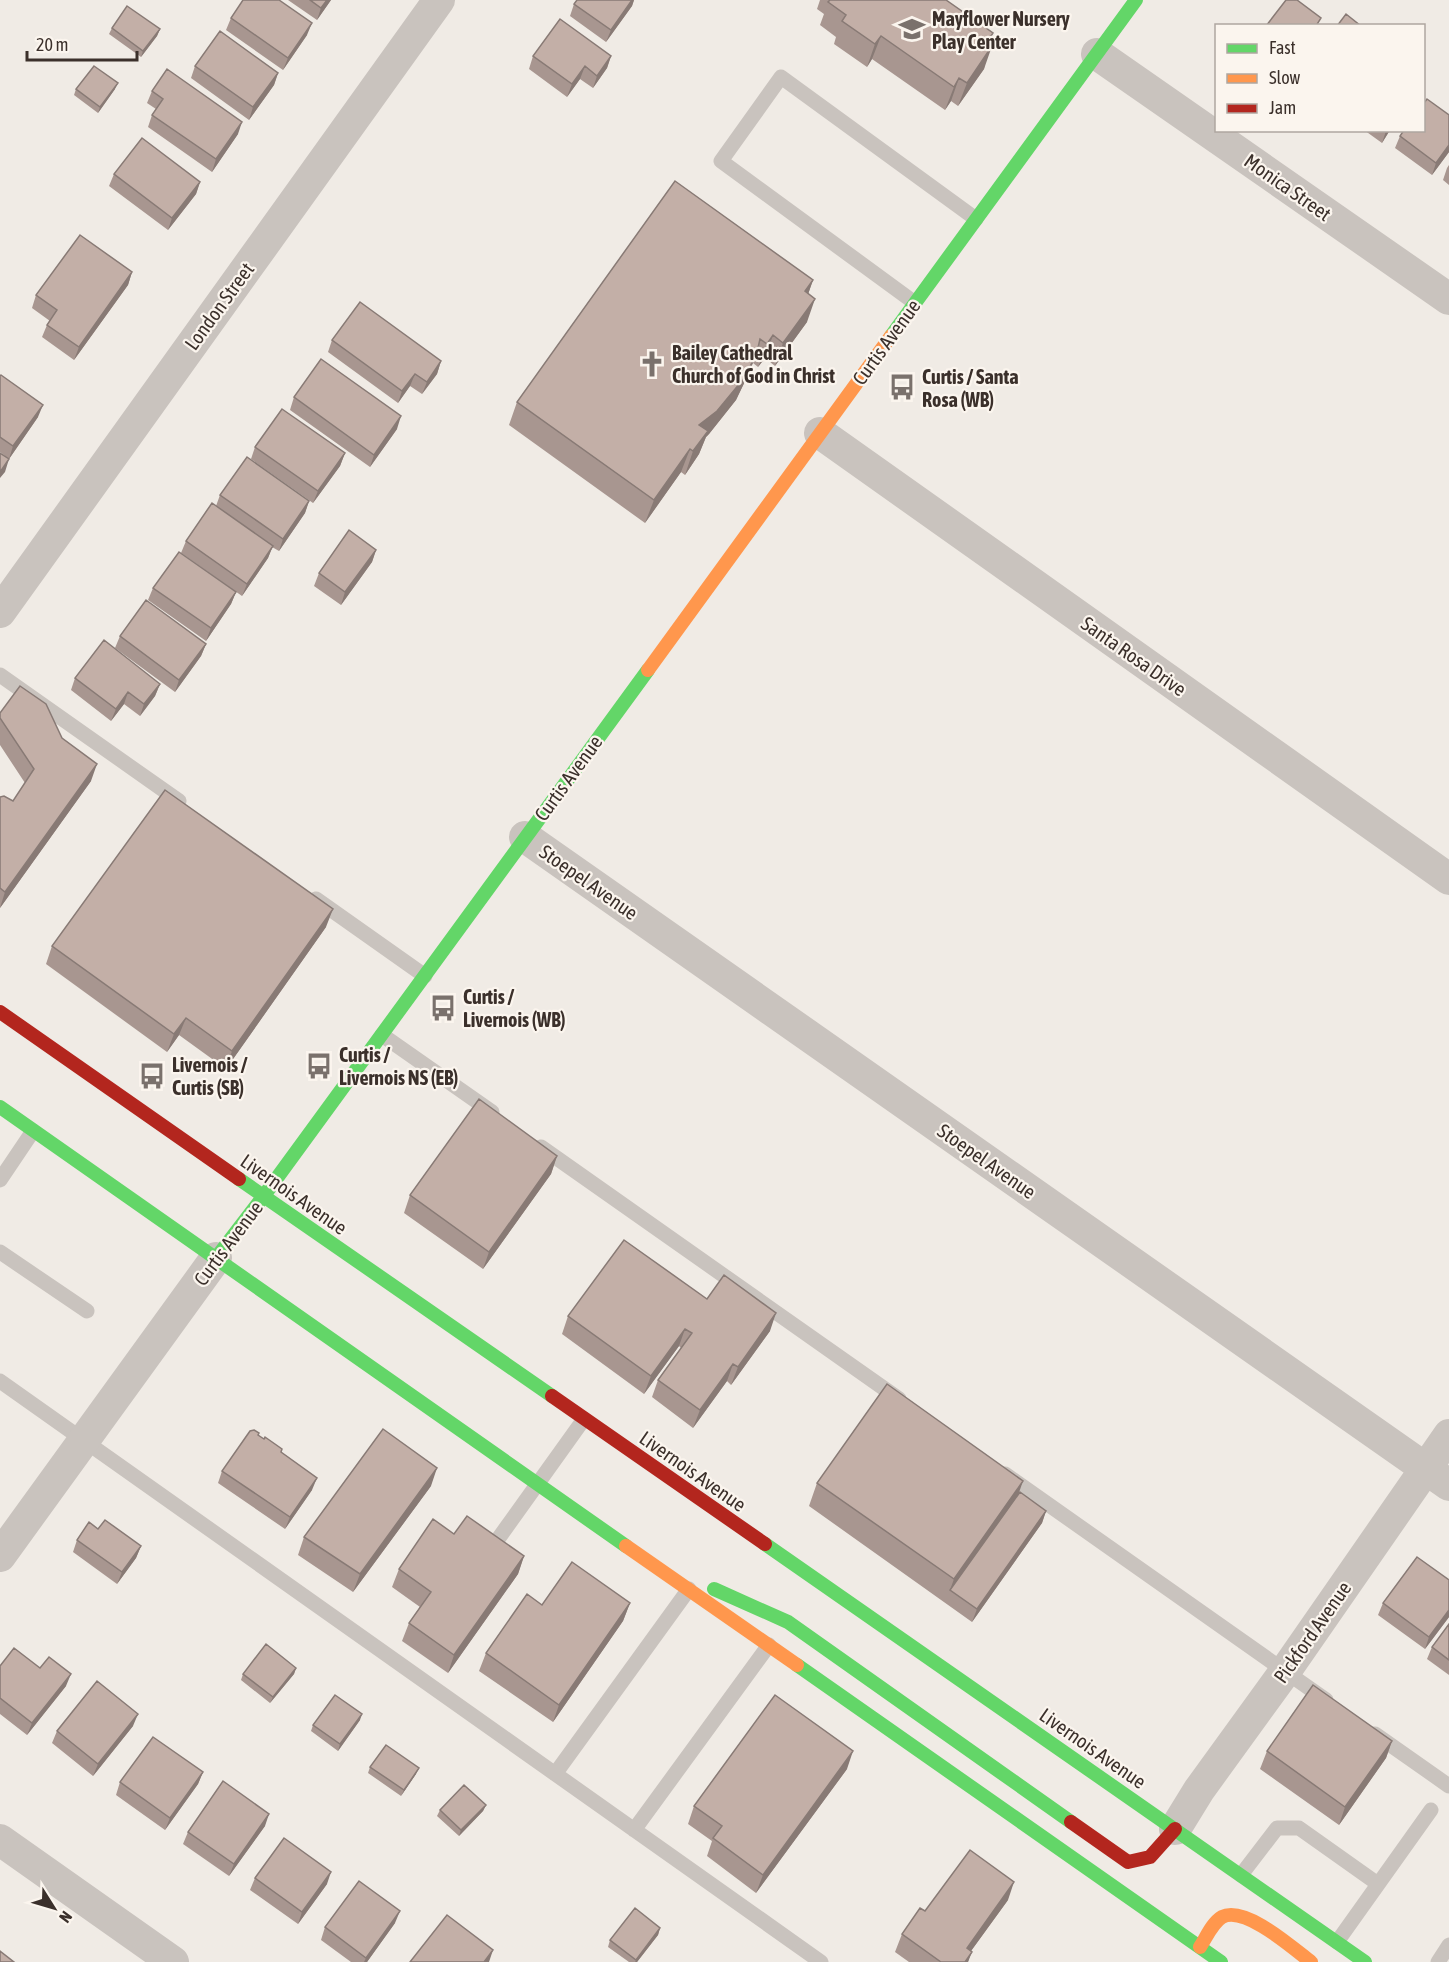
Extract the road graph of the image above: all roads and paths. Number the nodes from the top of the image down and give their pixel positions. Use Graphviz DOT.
graph roads {
  1 [pos="439,0"];
  2 [pos="1136,0"];
  3 [pos="1096,54"];
  4 [pos="976,219"];
  5 [pos="1449,299"];
  6 [pos="915,303"];
  7 [pos="820,433"];
  8 [pos="0,612"];
  9 [pos="0,675"];
  10 [pos="194,812"];
  11 [pos="525,837"];
  12 [pos="1449,879"];
  13 [pos="301,889"];
  14 [pos="425,976"];
  15 [pos="0,1012"];
  16 [pos="382,1035"];
  17 [pos="0,1107"];
  18 [pos="500,1118"];
  19 [pos="33,1131"];
  20 [pos="529,1139"];
  21 [pos="0,1180"];
  22 [pos="263,1197"];
  23 [pos="0,1252"];
  24 [pos="216,1258"];
  25 [pos="87,1311"];
  26 [pos="0,1381"];
  27 [pos="908,1406"];
  28 [pos="584,1419"];
  29 [pos="1449,1435"];
  30 [pos="84,1440"];
  31 [pos="996,1467"];
  32 [pos="1437,1477"];
  33 [pos="537,1484"];
  34 [pos="488,1553"];
  35 [pos="0,1556"];
  36 [pos="642,1556"];
  37 [pos="689,1589"];
  38 [pos="769,1645"];
  39 [pos="1286,1670"];
  40 [pos="1336,1707"];
  41 [pos="1364,1727"];
  42 [pos="555,1774"];
  43 [pos="1449,1786"];
  44 [pos="1431,1810"];
  45 [pos="1175,1829"];
  46 [pos="634,1830"];
  47 [pos="0,1840"];
  48 [pos="1241,1875"];
  49 [pos="1378,1884"];
  50 [pos="1337,1942"];
  51 [pos="1449,1945"];
  52 [pos="1213,1957"];
  53 [pos="173,1962"];
  54 [pos="821,1962"];
  55 [pos="1311,1962"];
  56 [pos="1365,1962"];
  57 [pos="1438,1962"];
  1 -- 8 [label="street, London Street"];
  2 -- 3 [label="street, Curtis Avenue"];
  3 -- 4 [label="street, Curtis Avenue"];
  3 -- 5 [label="street, Monica Street"];
  4 -- 6 [label="street, Curtis Avenue"];
  4 -- 6 [label="lane"];
  6 -- 7 [label="street, Curtis Avenue"];
  7 -- 11 [label="street, Curtis Avenue"];
  7 -- 12 [label="street, Santa Rosa Drive"];
  9 -- 10 [label="lane"];
  11 -- 14 [label="street, Curtis Avenue"];
  11 -- 32 [label="street, Stoepel Avenue"];
  13 -- 14 [label="lane"];
  14 -- 16 [label="street, Curtis Avenue"];
  15 -- 22 [label="street, Livernois Avenue"];
  16 -- 18 [label="lane"];
  16 -- 22 [label="street, Curtis Avenue"];
  17 -- 19 [label="street"];
  19 -- 21 [label="lane"];
  19 -- 24 [label="street"];
  20 -- 27 [label="lane"];
  22 -- 24 [label="street, Curtis Avenue"];
  22 -- 28 [label="street, Livernois Avenue"];
  23 -- 25 [label="lane"];
  24 -- 30 [label="street, Curtis Avenue"];
  24 -- 33 [label="street"];
  26 -- 30 [label="lane"];
  28 -- 33 [label="lane"];
  28 -- 45 [label="street, Livernois Avenue"];
  29 -- 32 [label="street, Pickford Avenue"];
  30 -- 35 [label="street, Curtis Avenue"];
  30 -- 42 [label="lane"];
  31 -- 39 [label="lane"];
  32 -- 39 [label="street, Pickford Avenue"];
  33 -- 34 [label="lane"];
  33 -- 36 [label="street"];
  36 -- 37 [label="street"];
  36 -- 45 [label="street"];
  37 -- 38 [label="street"];
  37 -- 42 [label="lane"];
  38 -- 46 [label="lane"];
  38 -- 52 [label="street"];
  39 -- 40 [label="lane"];
  39 -- 45 [label="street, Pickford Avenue"];
  41 -- 43 [label="lane"];
  42 -- 46 [label="lane"];
  44 -- 49 [label="lane"];
  45 -- 48 [label="street, Livernois Avenue"];
  46 -- 54 [label="lane"];
  47 -- 53 [label="street"];
  48 -- 49 [label="lane"];
  48 -- 50 [label="street, Livernois Avenue"];
  49 -- 50 [label="lane"];
  50 -- 56 [label="street, Livernois Avenue"];
  51 -- 57 [label="lane"];
  52 -- 55 [label="street"];
}
